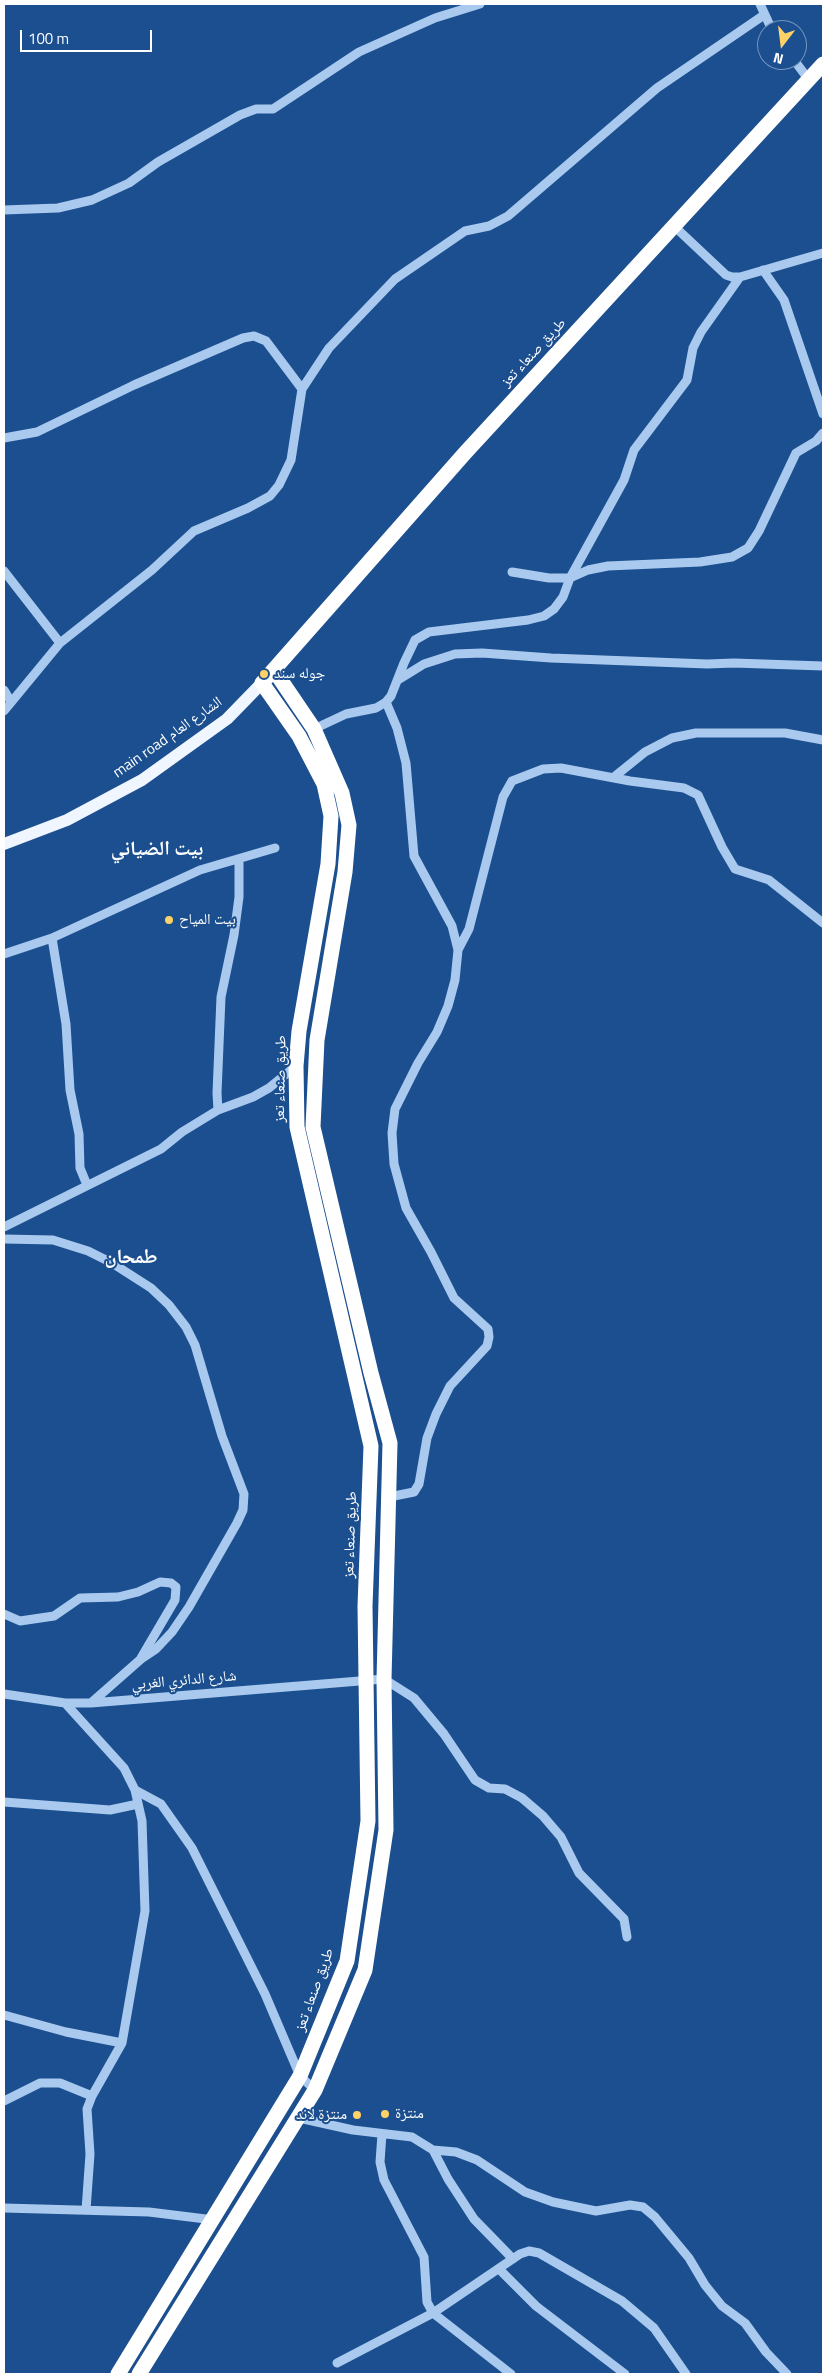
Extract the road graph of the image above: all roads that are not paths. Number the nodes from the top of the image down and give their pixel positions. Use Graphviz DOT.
graph roads {
  1 [pos="480,4"];
  2 [pos="760,4"];
  3 [pos="764,15"];
  4 [pos="767,20"];
  5 [pos="823,64"];
  6 [pos="802,70"];
  7 [pos="809,80"];
  8 [pos="4,210"];
  9 [pos="675,227"];
  10 [pos="823,253"];
  11 [pos="763,270"];
  12 [pos="740,277"];
  13 [pos="302,389"];
  14 [pos="823,414"];
  15 [pos="823,433"];
  16 [pos="4,438"];
  17 [pos="4,571"];
  18 [pos="512,572"];
  19 [pos="570,578"];
  20 [pos="60,643"];
  21 [pos="823,666"];
  22 [pos="274,670"];
  23 [pos="398,680"];
  24 [pos="262,683"];
  25 [pos="4,690"];
  26 [pos="11,702"];
  27 [pos="386,702"];
  28 [pos="4,711"];
  29 [pos="314,729"];
  30 [pos="823,740"];
  31 [pos="614,777"];
  32 [pos="4,844"];
  33 [pos="275,848"];
  34 [pos="238,860"];
  35 [pos="823,922"];
  36 [pos="52,938"];
  37 [pos="458,950"];
  38 [pos="4,954"];
  39 [pos="296,1066"];
  40 [pos="314,1068"];
  41 [pos="218,1110"];
  42 [pos="87,1185"];
  43 [pos="4,1227"];
  44 [pos="4,1239"];
  45 [pos="389,1497"];
  46 [pos="4,1614"];
  47 [pos="140,1659"];
  48 [pos="384,1679"];
  49 [pos="366,1680"];
  50 [pos="4,1694"];
  51 [pos="65,1703"];
  52 [pos="91,1703"];
  53 [pos="135,1790"];
  54 [pos="4,1802"];
  55 [pos="138,1804"];
  56 [pos="627,1936"];
  57 [pos="4,2015"];
  58 [pos="122,2043"];
  59 [pos="300,2076"];
  60 [pos="315,2090"];
  61 [pos="92,2096"];
  62 [pos="4,2101"];
  63 [pos="299,2118"];
  64 [pos="382,2134"];
  65 [pos="433,2150"];
  66 [pos="4,2208"];
  67 [pos="86,2210"];
  68 [pos="214,2220"];
  69 [pos="230,2230"];
  70 [pos="513,2259"];
  71 [pos="499,2269"];
  72 [pos="433,2313"];
  73 [pos="337,2363"];
  74 [pos="118,2374"];
  75 [pos="139,2374"];
  76 [pos="511,2374"];
  77 [pos="625,2374"];
  78 [pos="686,2374"];
  79 [pos="787,2374"];
  1 -- 8 [label="street"];
  2 -- 3 [label="street"];
  3 -- 4 [label="street"];
  3 -- 13 [label="street"];
  5 -- 7 [label="highway, طريق صنعاء تعز"];
  6 -- 7 [label="street"];
  7 -- 9 [label="highway, طريق صنعاء تعز"];
  9 -- 12 [label="street"];
  9 -- 22 [label="highway, طريق صنعاء تعز"];
  10 -- 11 [label="street"];
  11 -- 12 [label="street"];
  11 -- 14 [label="street"];
  12 -- 19 [label="street"];
  13 -- 16 [label="street"];
  13 -- 20 [label="street"];
  15 -- 19 [label="street"];
  17 -- 20 [label="street"];
  18 -- 19 [label="street"];
  19 -- 23 [label="street"];
  20 -- 26 [label="street"];
  21 -- 23 [label="street"];
  22 -- 24 [label="highway, طريق صنعاء تعز"];
  22 -- 29 [label="highway"];
  23 -- 27 [label="street"];
  24 -- 32 [label="main road, main road الشارع العام"];
  24 -- 39 [label="highway, طريق صنعاء تعز"];
  25 -- 26 [label="street"];
  26 -- 28 [label="street"];
  27 -- 29 [label="street"];
  27 -- 37 [label="street"];
  29 -- 40 [label="highway"];
  30 -- 31 [label="street"];
  31 -- 35 [label="street"];
  31 -- 37 [label="street"];
  33 -- 34 [label="street"];
  34 -- 36 [label="street"];
  34 -- 41 [label="street"];
  36 -- 38 [label="street"];
  36 -- 42 [label="street"];
  37 -- 45 [label="street"];
  39 -- 40 [label="highway"];
  39 -- 41 [label="street"];
  39 -- 49 [label="highway, طريق صنعاء تعز"];
  40 -- 45 [label="highway"];
  41 -- 42 [label="street"];
  42 -- 43 [label="street"];
  44 -- 47 [label="street"];
  45 -- 48 [label="highway"];
  46 -- 47 [label="street"];
  47 -- 52 [label="street"];
  48 -- 49 [label="street, شارع الدائري الغربي"];
  48 -- 56 [label="street"];
  48 -- 60 [label="highway"];
  49 -- 52 [label="street, شارع الدائري الغربي"];
  49 -- 59 [label="highway, طريق صنعاء تعز"];
  50 -- 51 [label="street, شارع الدائري الغربي"];
  51 -- 52 [label="street, شارع الدائري الغربي"];
  51 -- 53 [label="street"];
  53 -- 55 [label="street"];
  53 -- 59 [label="street"];
  54 -- 55 [label="street"];
  55 -- 58 [label="street"];
  57 -- 58 [label="street"];
  58 -- 61 [label="street"];
  59 -- 60 [label="street"];
  59 -- 68 [label="highway, طريق صنعاء تعز"];
  60 -- 63 [label="highway"];
  61 -- 62 [label="street"];
  61 -- 67 [label="street"];
  63 -- 64 [label="street"];
  63 -- 69 [label="highway"];
  64 -- 65 [label="street"];
  64 -- 72 [label="street"];
  65 -- 70 [label="street"];
  65 -- 79 [label="street"];
  66 -- 67 [label="street"];
  67 -- 68 [label="street"];
  68 -- 69 [label="highway"];
  68 -- 74 [label="highway, طريق صنعاء تعز"];
  69 -- 75 [label="highway"];
  70 -- 71 [label="street"];
  70 -- 78 [label="street"];
  71 -- 72 [label="street"];
  71 -- 77 [label="street"];
  72 -- 73 [label="street"];
  72 -- 76 [label="street"];
}
